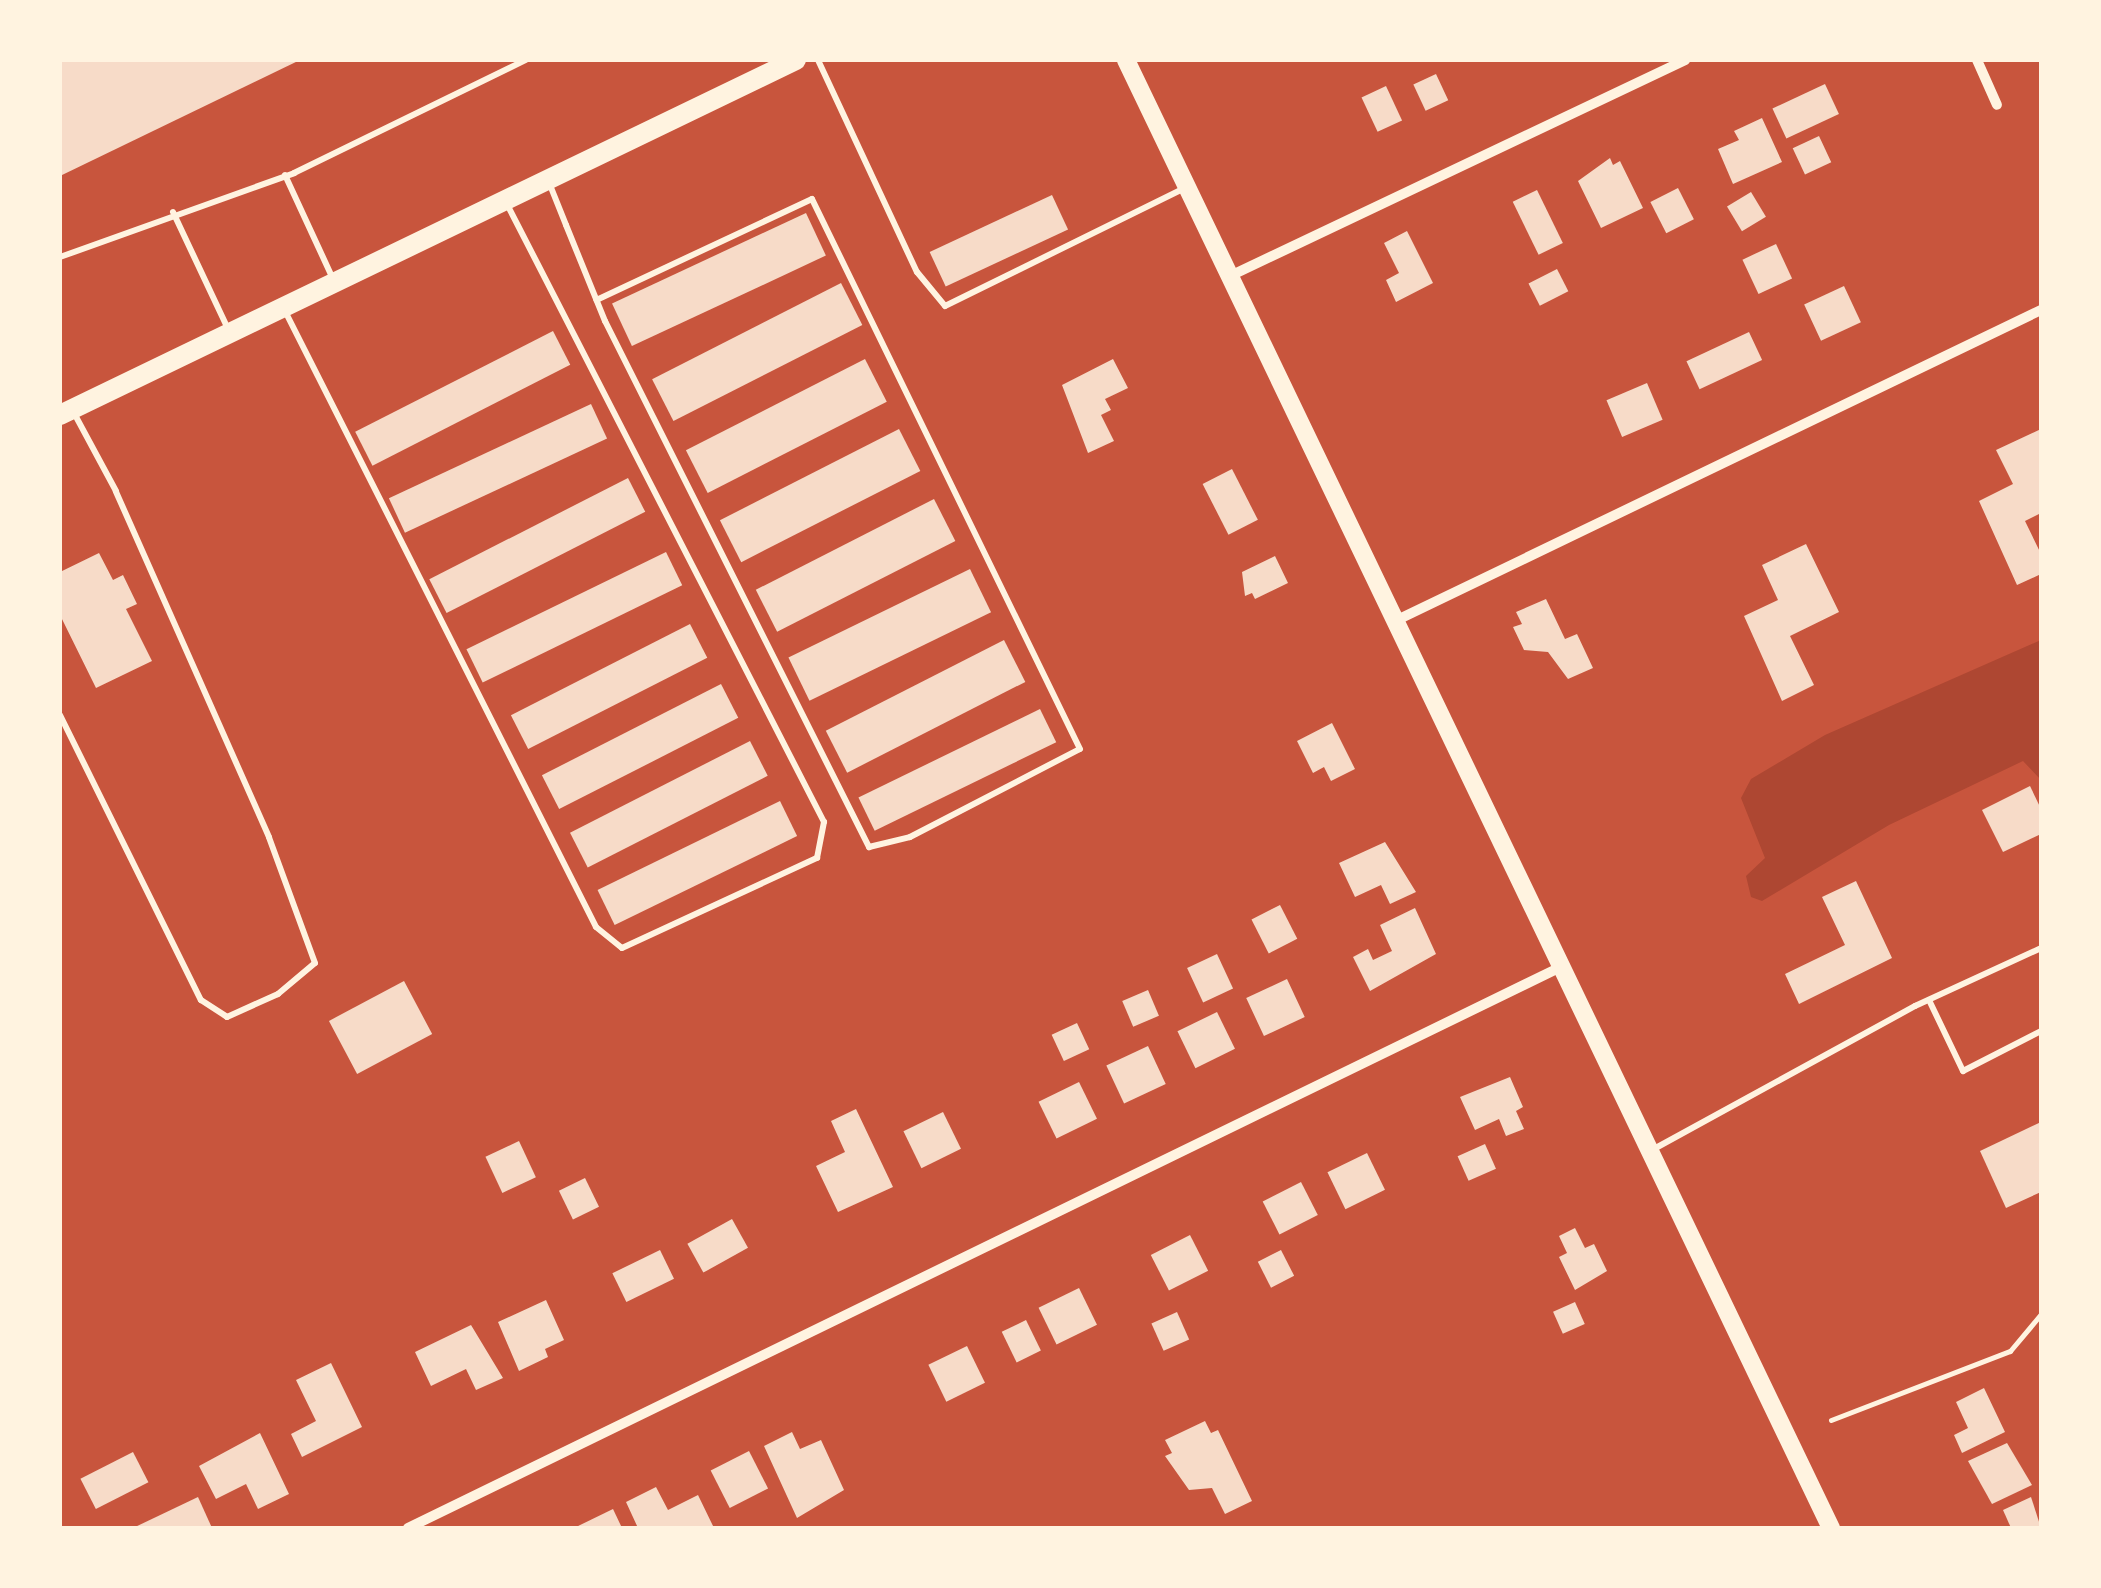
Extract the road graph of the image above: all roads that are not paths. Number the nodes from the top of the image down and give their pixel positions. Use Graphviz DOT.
graph roads {
  1 [pos="526,60"];
  2 [pos="796,60"];
  3 [pos="818,60"];
  4 [pos="1126,60"];
  5 [pos="1685,60"];
  6 [pos="1977,60"];
  7 [pos="767,66"];
  8 [pos="1997,104"];
  9 [pos="286,175"];
  10 [pos="548,179"];
  11 [pos="1188,187"];
  12 [pos="505,200"];
  13 [pos="173,212"];
  14 [pos="60,257"];
  15 [pos="1230,276"];
  16 [pos="336,284"];
  17 [pos="596,300"];
  18 [pos="284,310"];
  19 [pos="2041,310"];
  20 [pos="230,336"];
  21 [pos="66,413"];
  22 [pos="1396,621"];
  23 [pos="60,715"];
  24 [pos="2041,948"];
  25 [pos="1561,967"];
  26 [pos="1929,1000"];
  27 [pos="2041,1031"];
  28 [pos="1650,1152"];
  29 [pos="408,1528"];
  30 [pos="1831,1528"];
  1 -- 9 [label="lane"];
  2 -- 7 [label="main road"];
  3 -- 11 [label="lane"];
  4 -- 11 [label="street"];
  5 -- 15 [label="street"];
  6 -- 8 [label="street"];
  7 -- 10 [label="main road"];
  9 -- 13 [label="lane"];
  9 -- 16 [label="lane"];
  10 -- 12 [label="main road"];
  10 -- 17 [label="lane"];
  11 -- 15 [label="street"];
  12 -- 16 [label="main road"];
  12 -- 18 [label="lane"];
  13 -- 14 [label="lane"];
  13 -- 20 [label="lane"];
  15 -- 22 [label="street"];
  16 -- 18 [label="main road"];
  17 -- 17 [label="lane"];
  18 -- 20 [label="main road"];
  19 -- 22 [label="street"];
  20 -- 21 [label="main road"];
  21 -- 23 [label="lane"];
  22 -- 25 [label="street"];
  24 -- 26 [label="lane"];
  25 -- 28 [label="street"];
  25 -- 29 [label="street"];
  26 -- 27 [label="lane"];
  26 -- 28 [label="lane"];
  28 -- 30 [label="street"];
}
